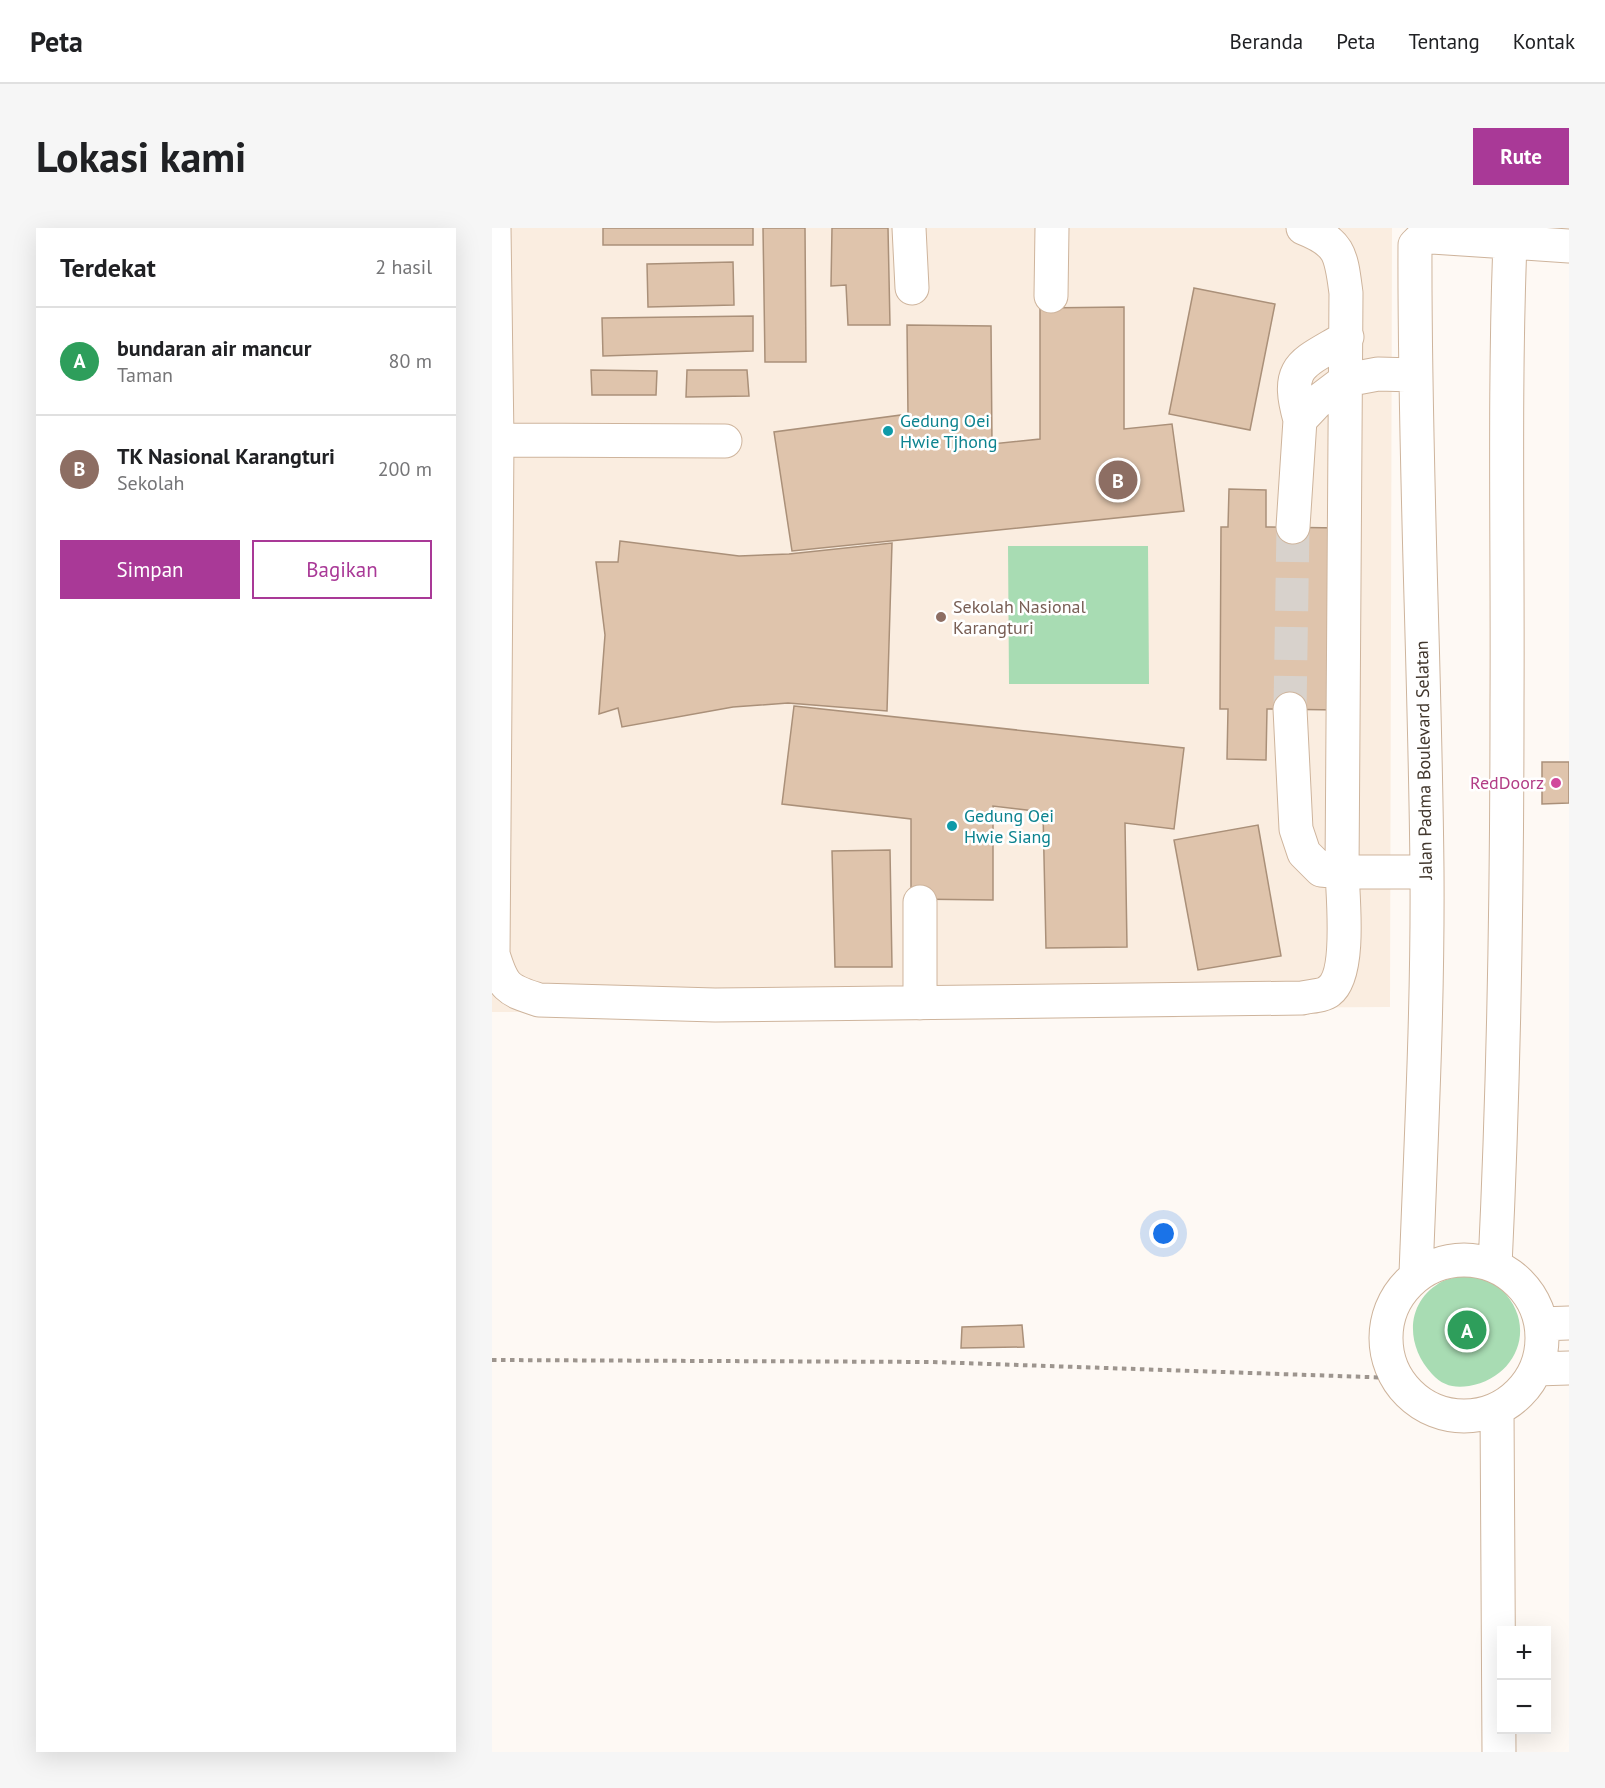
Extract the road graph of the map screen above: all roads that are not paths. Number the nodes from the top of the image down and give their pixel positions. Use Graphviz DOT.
graph roads {
  1 [pos="494,228"];
  2 [pos="909,228"];
  3 [pos="1052,228"];
  4 [pos="1303,228"];
  5 [pos="1501,241"];
  6 [pos="1569,246"];
  7 [pos="912,288"];
  8 [pos="1051,296"];
  9 [pos="1347,337"];
  10 [pos="1414,375"];
  11 [pos="1346,380"];
  12 [pos="1299,420"];
  13 [pos="497,440"];
  14 [pos="725,441"];
  15 [pos="1293,527"];
  16 [pos="1290,709"];
  17 [pos="1342,872"];
  18 [pos="1427,872"];
  19 [pos="920,902"];
  20 [pos="920,1003"];
  21 [pos="1455,1265"];
  22 [pos="1555,1324"];
  23 [pos="1569,1368"];
  24 [pos="1536,1369"];
  25 [pos="1469,1413"];
  26 [pos="1499,1752"];
  1 -- 13 [label="street"];
  2 -- 7 [label="street"];
  3 -- 8 [label="street"];
  4 -- 9 [label="street"];
  5 -- 6 [label="street"];
  5 -- 10 [label="street, Jalan Padma Boulevard Selatan"];
  5 -- 21 [label="street"];
  9 -- 11 [label="street"];
  9 -- 12 [label="street"];
  10 -- 11 [label="street"];
  10 -- 18 [label="street, Jalan Padma Boulevard Selatan"];
  11 -- 12 [label="street"];
  11 -- 17 [label="street"];
  12 -- 15 [label="street"];
  13 -- 14 [label="street"];
  13 -- 20 [label="street"];
  16 -- 17 [label="street"];
  17 -- 18 [label="street"];
  17 -- 20 [label="street"];
  18 -- 21 [label="street, Jalan Padma Boulevard Selatan"];
  19 -- 20 [label="street"];
  21 -- 22 [label="street"];
  21 -- 25 [label="street"];
  22 -- 24 [label="street"];
  23 -- 24 [label="street"];
  24 -- 25 [label="street"];
  25 -- 26 [label="street"];
}
